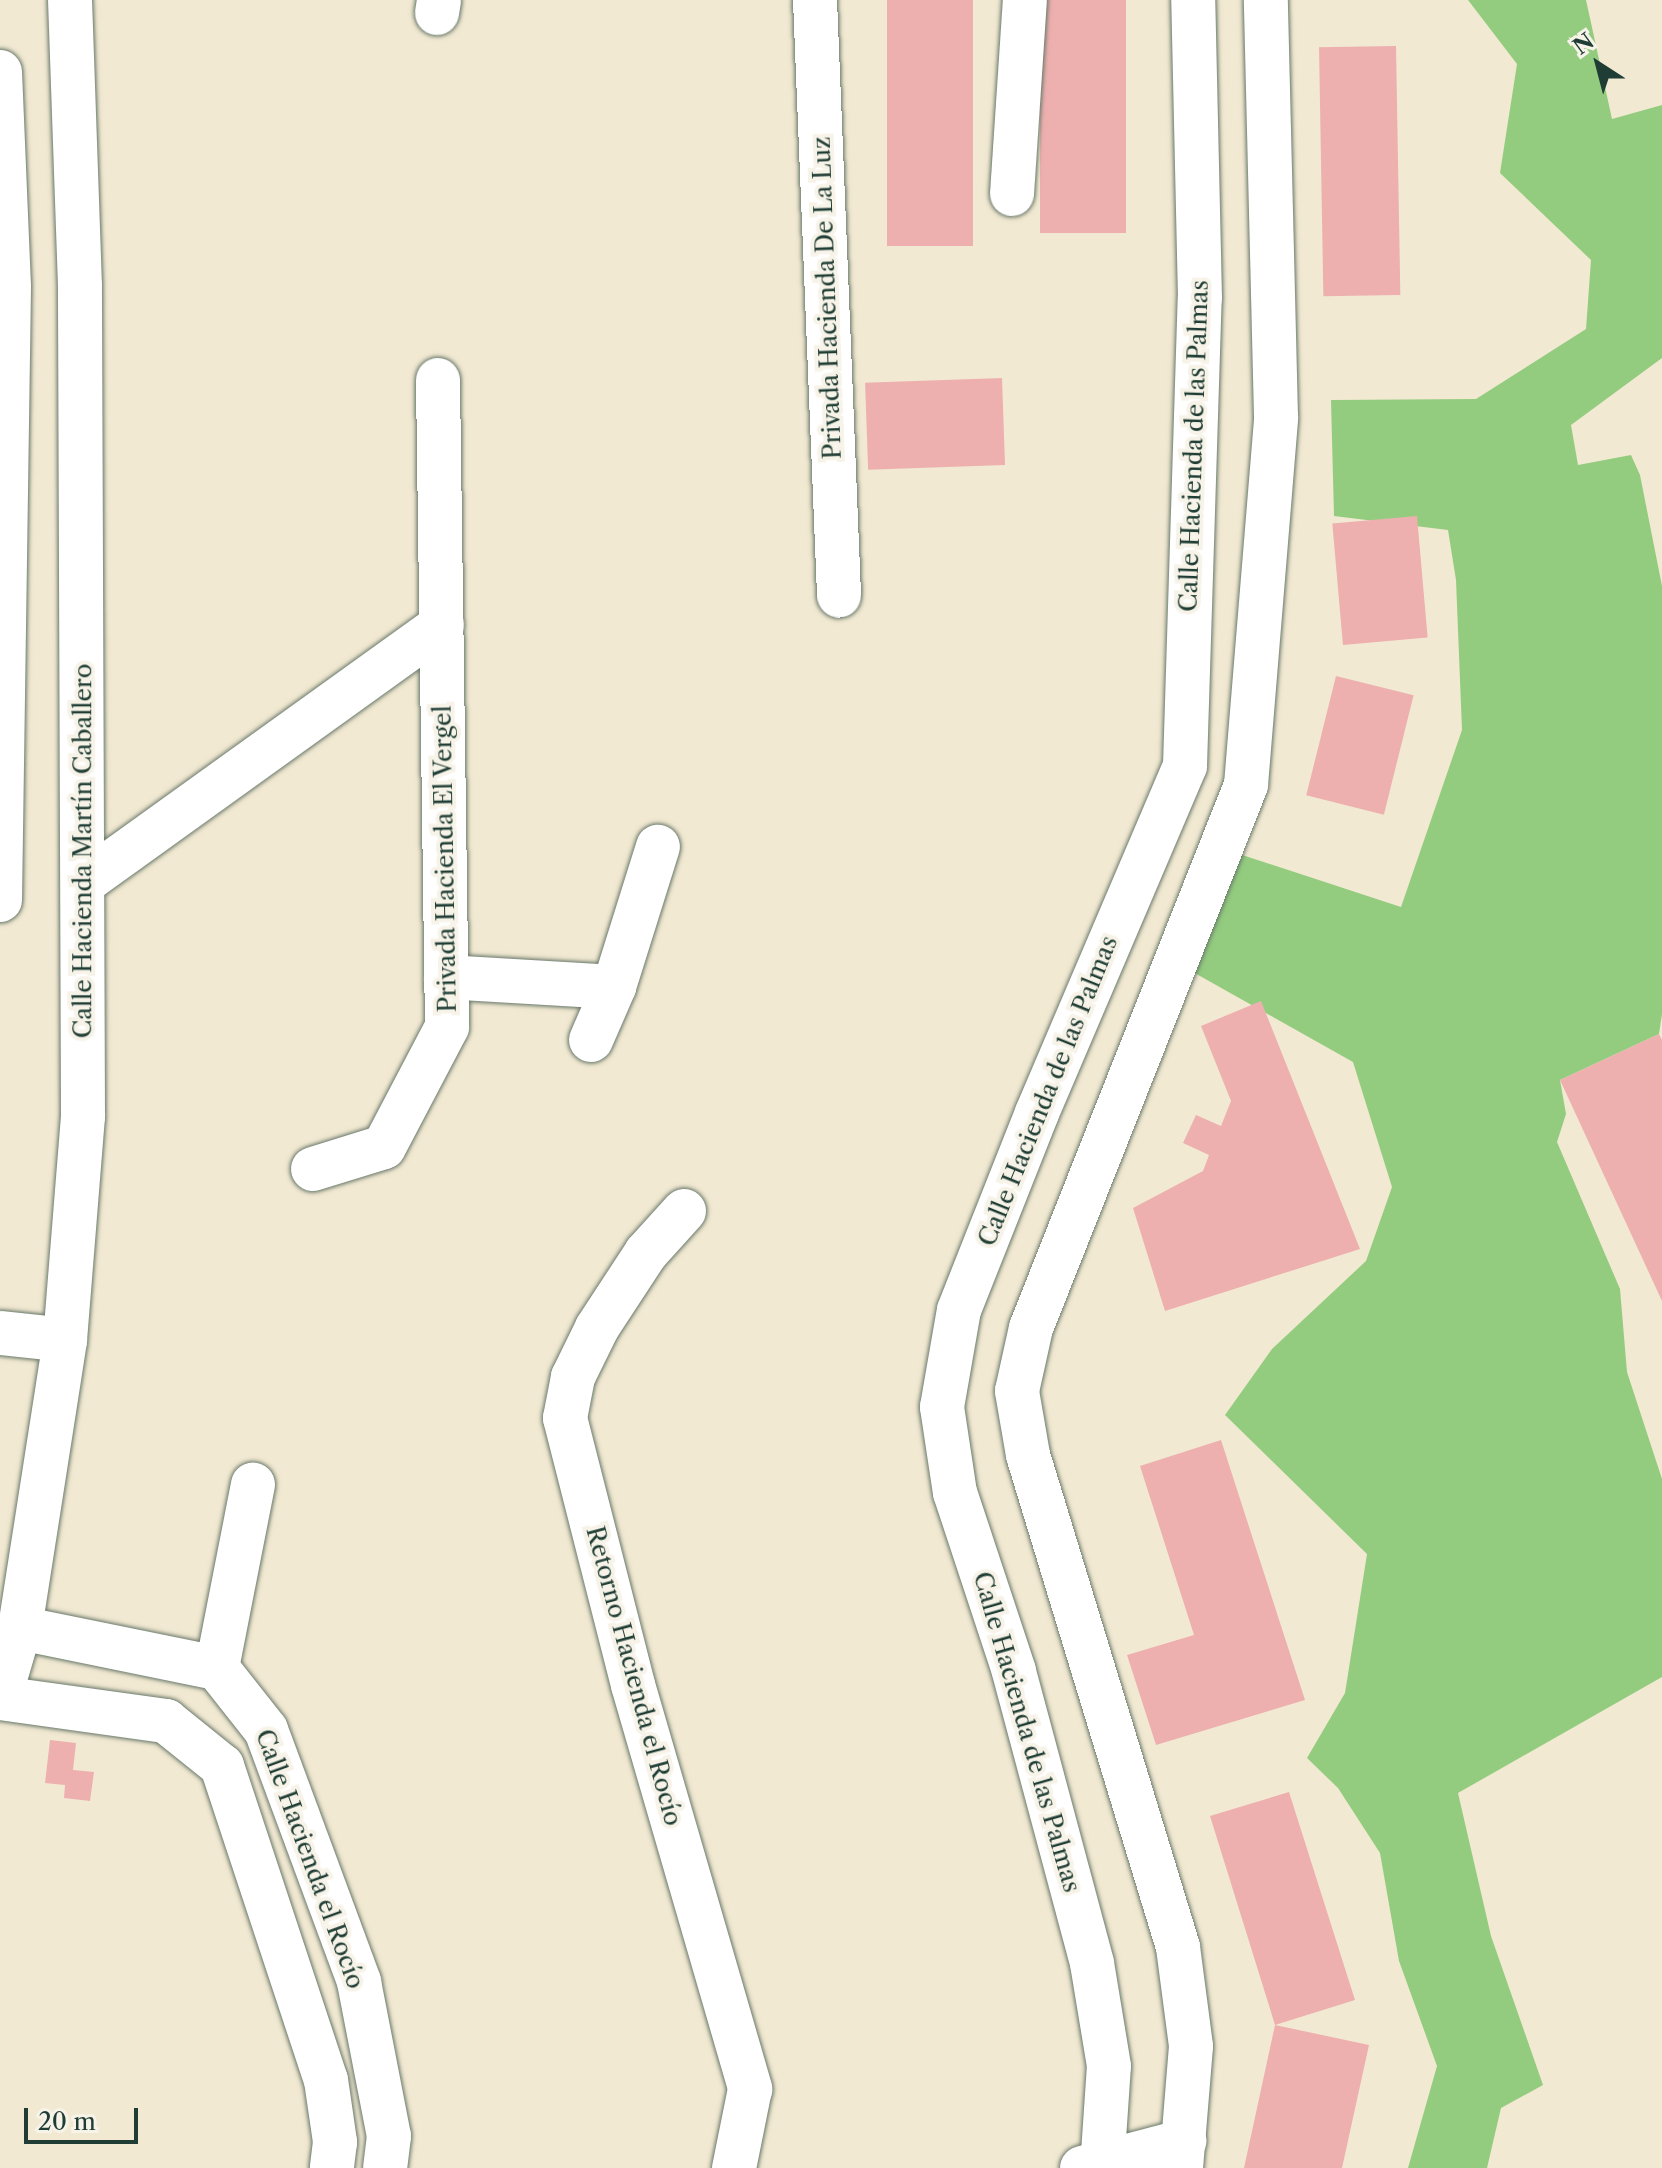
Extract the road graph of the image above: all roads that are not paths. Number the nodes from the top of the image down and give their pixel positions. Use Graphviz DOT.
graph roads {
  1 [pos="70,0"];
  2 [pos="815,0"];
  3 [pos="1025,0"];
  4 [pos="1193,0"];
  5 [pos="1266,0"];
  6 [pos="0,72"];
  7 [pos="1012,194"];
  8 [pos="5,287"];
  9 [pos="438,380"];
  10 [pos="839,596"];
  11 [pos="442,625"];
  12 [pos="1,726"];
  13 [pos="658,847"];
  14 [pos="83,883"];
  15 [pos="0,900"];
  16 [pos="446,977"];
  17 [pos="614,987"];
  18 [pos="591,1040"];
  19 [pos="313,1169"];
  20 [pos="684,1211"];
  21 [pos="0,1333"];
  22 [pos="65,1340"];
  23 [pos="253,1485"];
  24 [pos="20,1628"];
  25 [pos="217,1668"];
  26 [pos="0,1697"];
  27 [pos="1182,2154"];
  28 [pos="1096,2166"];
  29 [pos="332,2168"];
  30 [pos="385,2168"];
  31 [pos="734,2168"];
  1 -- 14 [label="street, Calle Hacienda Martín Caballero"];
  2 -- 10 [label="street, Privada Hacienda De La Luz"];
  3 -- 7 [label="street"];
  4 -- 28 [label="street, Calle Hacienda de las Palmas"];
  5 -- 27 [label="street"];
  6 -- 8 [label="street"];
  8 -- 12 [label="street"];
  9 -- 11 [label="street, Privada Hacienda El Vergel"];
  11 -- 14 [label="street"];
  11 -- 16 [label="street, Privada Hacienda El Vergel"];
  12 -- 15 [label="street"];
  13 -- 17 [label="street"];
  14 -- 22 [label="street, Calle Hacienda Martín Caballero"];
  16 -- 17 [label="street"];
  16 -- 19 [label="street, Privada Hacienda El Vergel"];
  17 -- 18 [label="street"];
  20 -- 31 [label="street, Retorno Hacienda el Rocío"];
  21 -- 22 [label="street"];
  22 -- 24 [label="street, Calle Hacienda Martín Caballero"];
  23 -- 25 [label="street"];
  24 -- 25 [label="street"];
  24 -- 26 [label="street, Calle Hacienda Martín Caballero"];
  25 -- 30 [label="street, Calle Hacienda el Rocío"];
  26 -- 29 [label="street"];
  27 -- 28 [label="street"];
}
